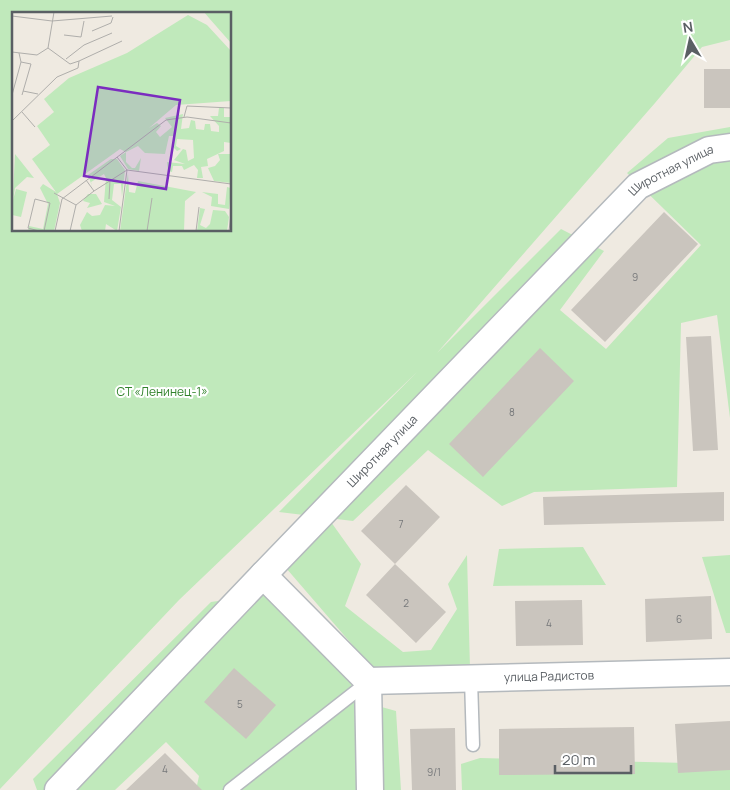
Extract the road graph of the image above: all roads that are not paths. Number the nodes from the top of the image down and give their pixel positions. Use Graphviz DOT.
graph roads {
  1 [pos="730,147"];
  2 [pos="263,575"];
  3 [pos="730,672"];
  4 [pos="471,679"];
  5 [pos="368,681"];
  6 [pos="474,745"];
  7 [pos="232,789"];
  8 [pos="58,790"];
  9 [pos="370,790"];
  1 -- 2 [label="street, Широтная улица"];
  2 -- 5 [label="street"];
  2 -- 8 [label="street, Широтная улица"];
  3 -- 4 [label="street, улица Радистов"];
  4 -- 5 [label="street, улица Радистов"];
  4 -- 6 [label="lane"];
  5 -- 7 [label="lane"];
  5 -- 9 [label="street"];
}
